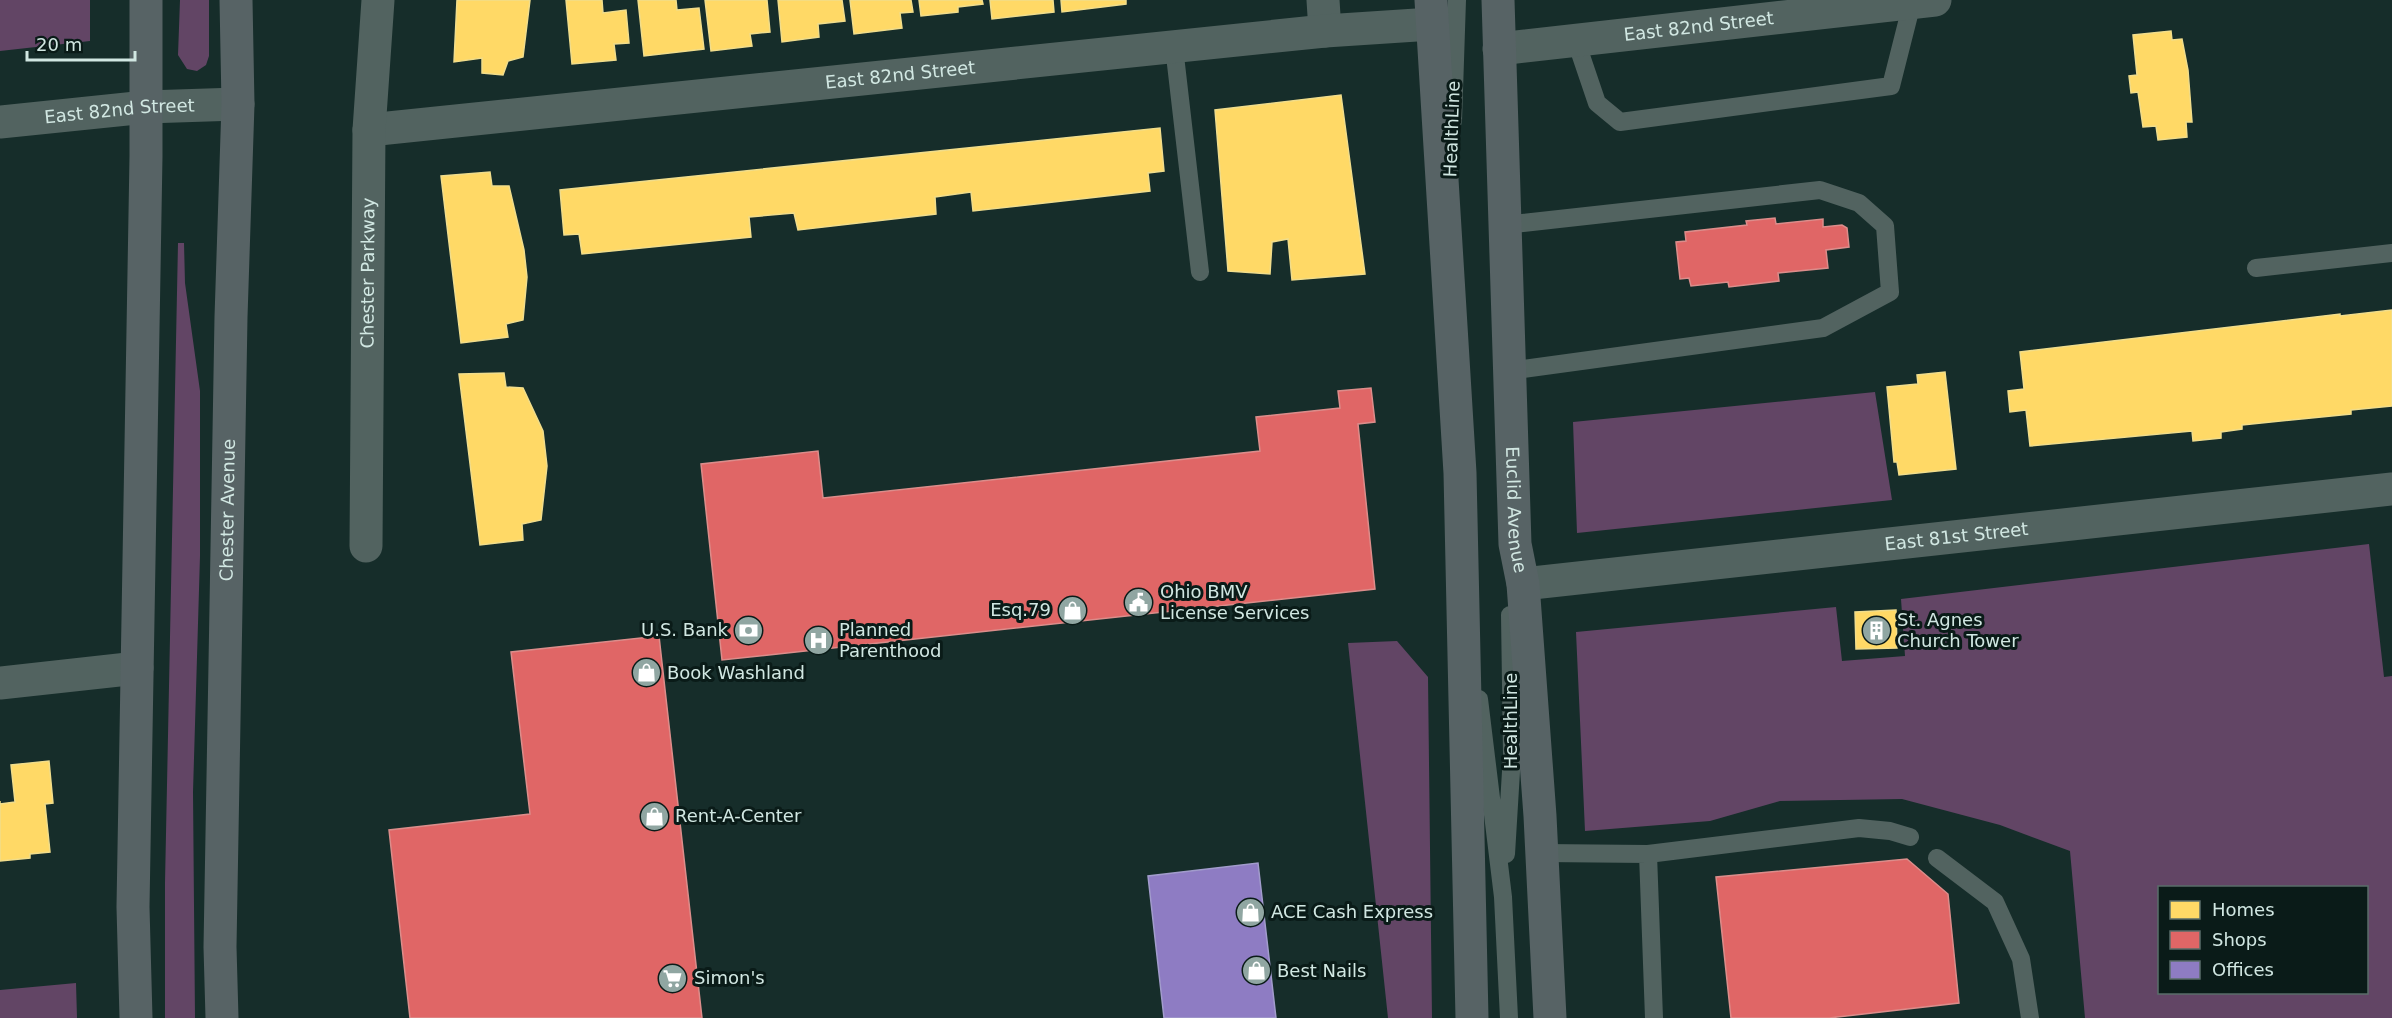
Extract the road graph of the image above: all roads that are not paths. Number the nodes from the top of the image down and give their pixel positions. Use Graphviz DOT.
graph roads {
  1 [pos="146,0"];
  2 [pos="236,0"];
  3 [pos="378,0"];
  4 [pos="1458,0"];
  5 [pos="1490,0"];
  6 [pos="1498,0"];
  7 [pos="1923,1"];
  8 [pos="1431,12"];
  9 [pos="1324,16"];
  10 [pos="1575,41"];
  11 [pos="1174,47"];
  12 [pos="1499,63"];
  13 [pos="238,104"];
  14 [pos="146,107"];
  15 [pos="0,122"];
  16 [pos="369,130"];
  17 [pos="1505,225"];
  18 [pos="2392,253"];
  19 [pos="1447,258"];
  20 [pos="2256,268"];
  21 [pos="1200,272"];
  22 [pos="1509,371"];
  23 [pos="2392,489"];
  24 [pos="1515,544"];
  25 [pos="366,546"];
  26 [pos="1461,555"];
  27 [pos="1523,584"];
  28 [pos="137,668"];
  29 [pos="0,683"];
  30 [pos="1910,837"];
  31 [pos="1543,854"];
  32 [pos="1648,854"];
  33 [pos="1937,858"];
  34 [pos="1503,897"];
  35 [pos="136,1018"];
  36 [pos="222,1018"];
  37 [pos="1472,1018"];
  38 [pos="1509,1018"];
  39 [pos="1550,1018"];
  40 [pos="1654,1018"];
  41 [pos="2030,1018"];
  1 -- 14 [label="main road"];
  2 -- 13 [label="main road, Chester Avenue"];
  3 -- 16 [label="street, Chester Parkway"];
  4 -- 19 [label="lane, HealthLine"];
  5 -- 12 [label="lane"];
  6 -- 12 [label="main road, Euclid Avenue"];
  7 -- 10 [label="street, East 82nd Street"];
  7 -- 10 [label="lane"];
  8 -- 9 [label="street, East 82nd Street"];
  8 -- 19 [label="main road"];
  9 -- 11 [label="street, East 82nd Street"];
  10 -- 12 [label="street, East 82nd Street"];
  11 -- 16 [label="street, East 82nd Street"];
  11 -- 21 [label="lane"];
  12 -- 17 [label="main road, Euclid Avenue"];
  13 -- 14 [label="street, East 82nd Street"];
  13 -- 36 [label="main road, Chester Avenue"];
  14 -- 15 [label="street, East 82nd Street"];
  14 -- 28 [label="main road"];
  16 -- 25 [label="street, Chester Parkway"];
  17 -- 22 [label="main road, Euclid Avenue"];
  17 -- 22 [label="lane"];
  18 -- 20 [label="lane"];
  19 -- 26 [label="main road"];
  22 -- 24 [label="main road, Euclid Avenue"];
  23 -- 27 [label="street, East 81st Street"];
  24 -- 27 [label="main road, Euclid Avenue"];
  24 -- 34 [label="lane, HealthLine"];
  26 -- 34 [label="lane, HealthLine"];
  26 -- 37 [label="main road"];
  27 -- 31 [label="main road, Euclid Avenue"];
  28 -- 29 [label="street"];
  28 -- 35 [label="main road"];
  30 -- 32 [label="lane"];
  31 -- 32 [label="lane"];
  31 -- 39 [label="main road, Euclid Avenue"];
  32 -- 40 [label="lane"];
  33 -- 41 [label="lane"];
  34 -- 38 [label="lane, HealthLine"];
}
